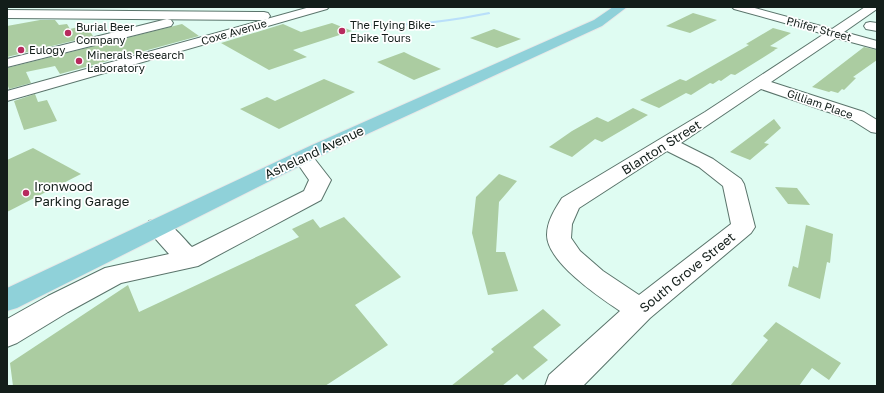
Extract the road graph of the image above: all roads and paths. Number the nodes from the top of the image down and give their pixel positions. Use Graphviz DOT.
graph roads {
  1 [pos="323,7"];
  2 [pos="621,7"];
  3 [pos="738,7"];
  4 [pos="873,7"];
  5 [pos="756,8"];
  6 [pos="7,14"];
  7 [pos="197,16"];
  8 [pos="289,17"];
  9 [pos="852,22"];
  10 [pos="874,27"];
  11 [pos="842,35"];
  12 [pos="877,45"];
  13 [pos="7,63"];
  14 [pos="761,84"];
  15 [pos="7,96"];
  16 [pos="877,128"];
  17 [pos="668,144"];
  18 [pos="303,157"];
  19 [pos="158,227"];
  20 [pos="189,259"];
  21 [pos="7,300"];
  22 [pos="640,310"];
  23 [pos="7,334"];
  24 [pos="561,386"];
  1 -- 8 [label="street, Coxe Avenue"];
  2 -- 18 [label="main road, Asheland Avenue"];
  3 -- 5 [label="street, Phifer Street"];
  4 -- 9 [label="street, Blanton Street"];
  5 -- 11 [label="street, Phifer Street"];
  6 -- 7 [label="street"];
  7 -- 8 [label="street"];
  7 -- 13 [label="street"];
  8 -- 15 [label="street, Coxe Avenue"];
  9 -- 10 [label="street"];
  9 -- 11 [label="street, Blanton Street"];
  10 -- 11 [label="street"];
  11 -- 12 [label="street, Phifer Street"];
  11 -- 14 [label="street, Blanton Street"];
  14 -- 16 [label="street, Gilliam Place"];
  14 -- 17 [label="street, Blanton Street"];
  17 -- 22 [label="street, South Grove Street"];
  17 -- 22 [label="street, Blanton Street"];
  18 -- 19 [label="main road, Asheland Avenue"];
  18 -- 20 [label="street"];
  19 -- 20 [label="street"];
  19 -- 21 [label="main road, Asheland Avenue"];
  20 -- 23 [label="street"];
  22 -- 24 [label="street, South Grove Street"];
}
